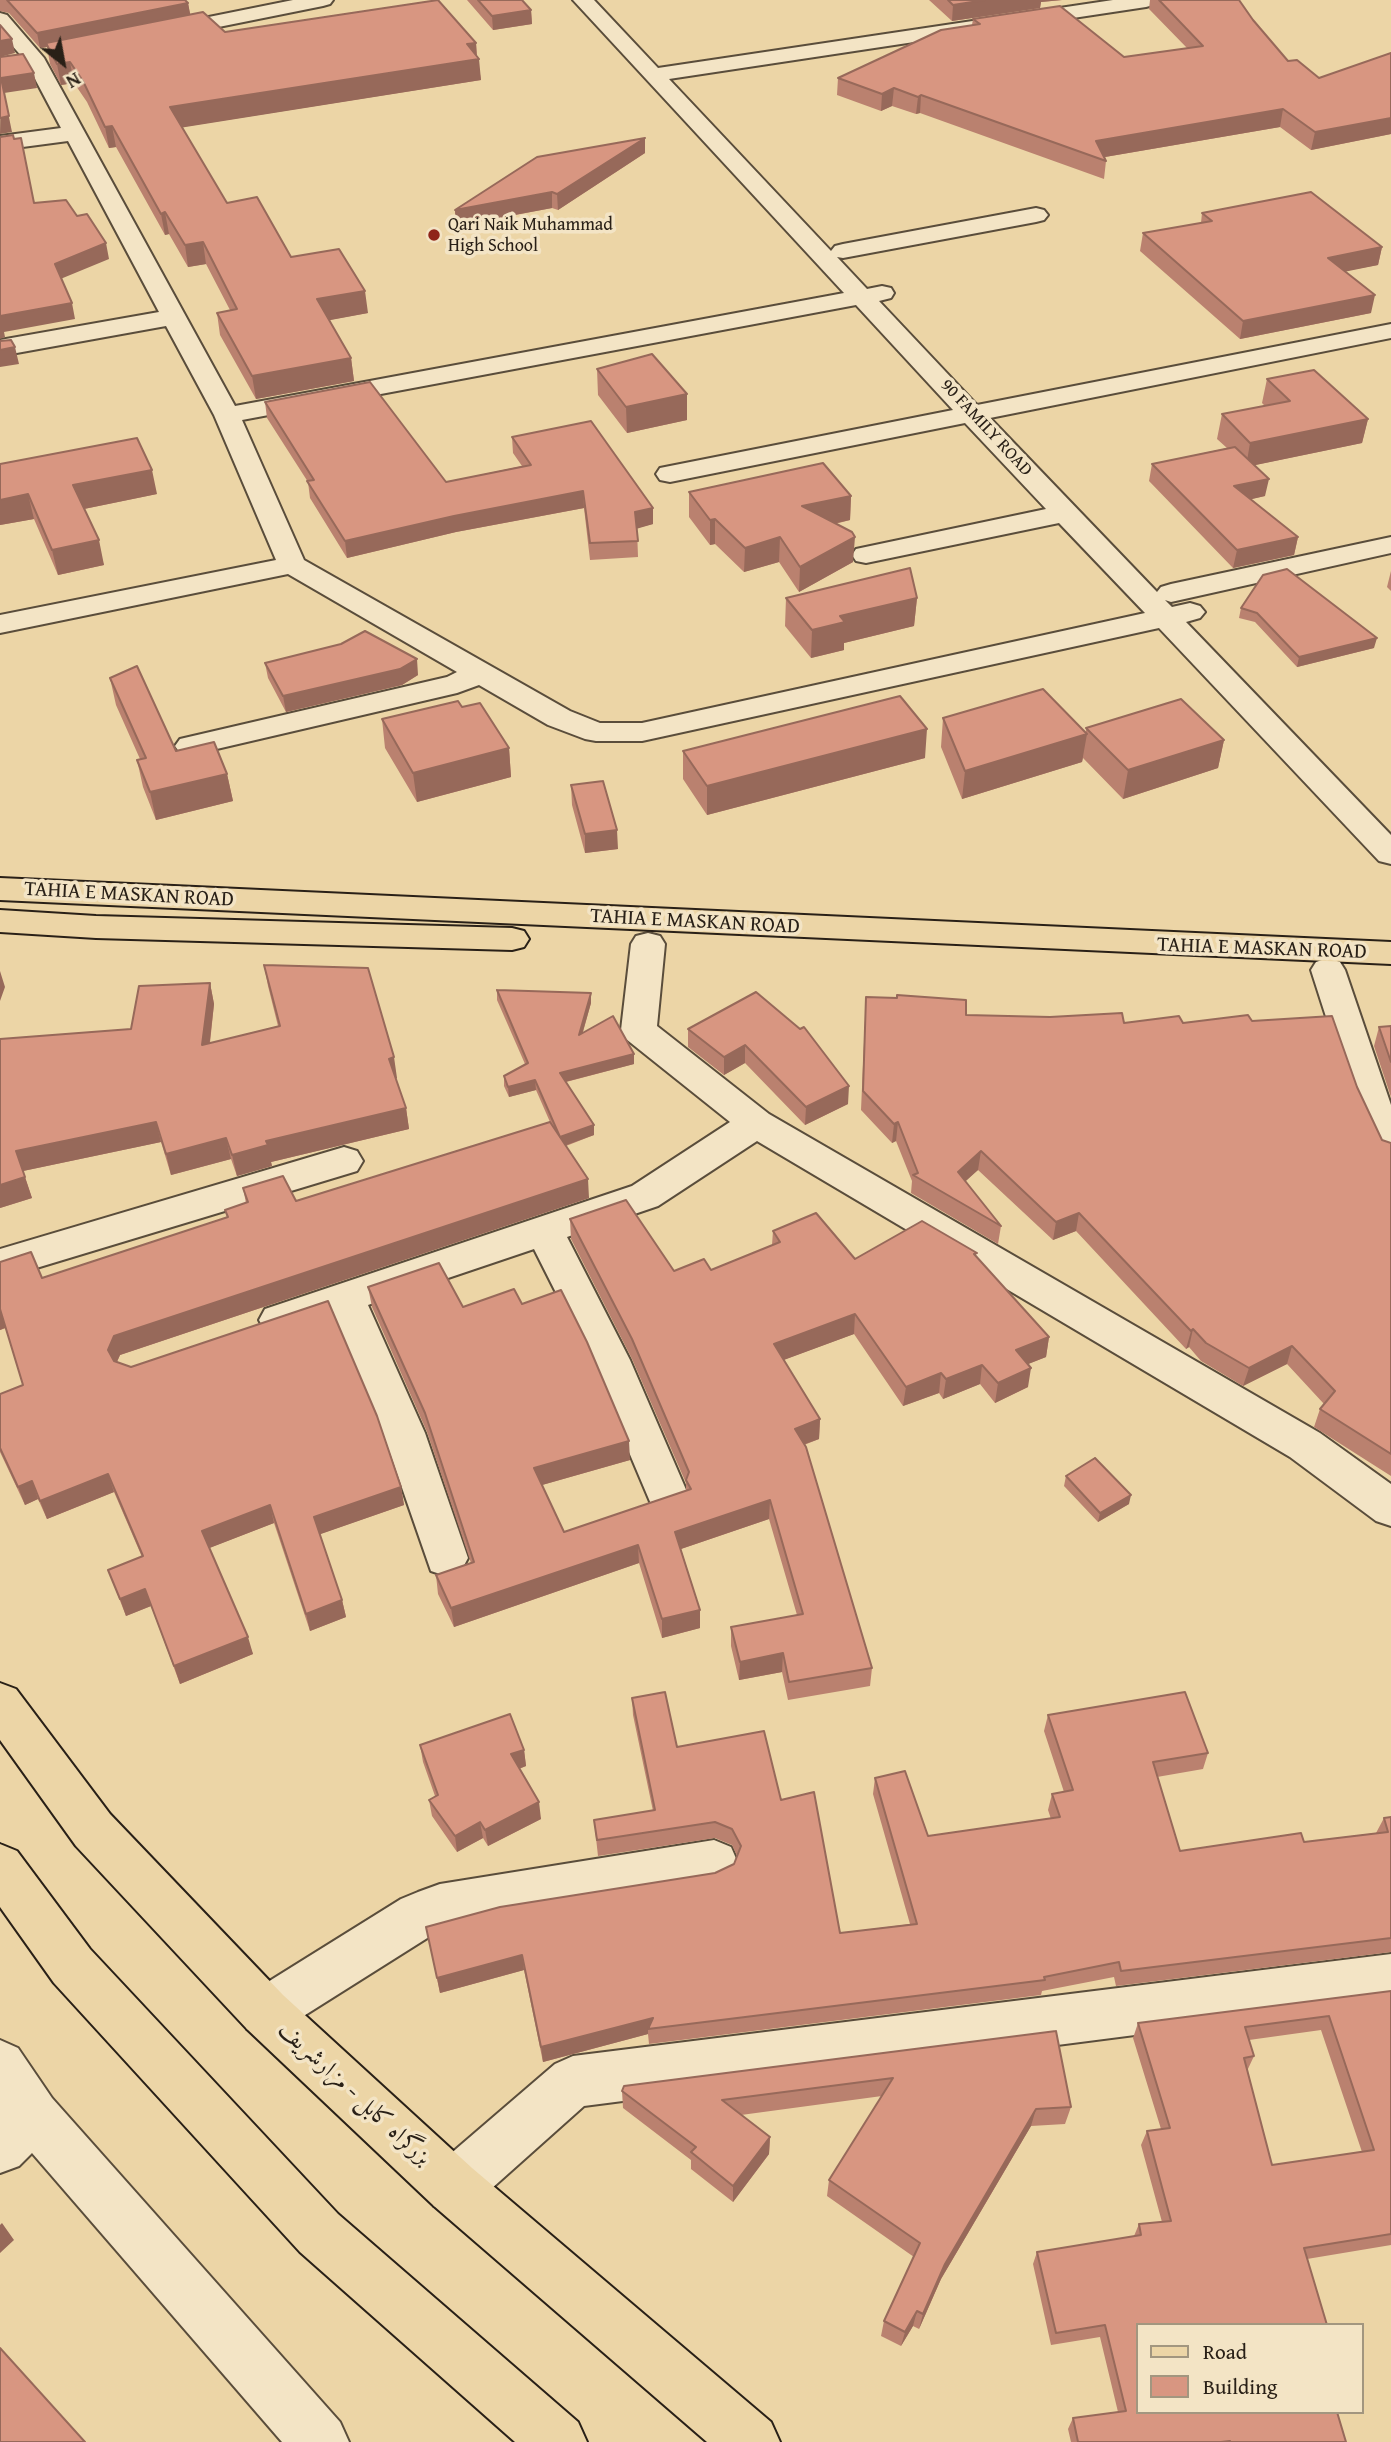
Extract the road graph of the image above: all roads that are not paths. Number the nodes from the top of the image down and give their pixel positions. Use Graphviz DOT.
graph roads {
  1 [pos="323,0"];
  2 [pos="583,0"];
  3 [pos="602,0"];
  4 [pos="1146,1"];
  5 [pos="2,8"];
  6 [pos="139,37"];
  7 [pos="61,53"];
  8 [pos="23,61"];
  9 [pos="662,73"];
  10 [pos="75,133"];
  11 [pos="0,143"];
  12 [pos="1037,215"];
  13 [pos="843,251"];
  14 [pos="874,295"];
  15 [pos="174,317"];
  16 [pos="1391,331"];
  17 [pos="0,348"];
  18 [pos="983,412"];
  19 [pos="227,415"];
  20 [pos="670,474"];
  21 [pos="1067,513"];
  22 [pos="1391,545"];
  23 [pos="866,555"];
  24 [pos="292,565"];
  25 [pos="1175,608"];
  26 [pos="0,624"];
  27 [pos="480,672"];
  28 [pos="191,746"];
  29 [pos="1391,820"];
  30 [pos="1391,854"];
  31 [pos="0,889"];
  32 [pos="0,920"];
  33 [pos="648,944"];
  34 [pos="1391,953"];
  35 [pos="1328,970"];
  36 [pos="1391,970"];
  37 [pos="757,1123"];
  38 [pos="1391,1147"];
  39 [pos="344,1161"];
  40 [pos="544,1230"];
  41 [pos="0,1265"];
  42 [pos="345,1298"];
  43 [pos="241,1333"];
  44 [pos="666,1492"];
  45 [pos="1391,1508"];
  46 [pos="446,1558"];
  47 [pos="0,1703"];
  48 [pos="714,1863"];
  49 [pos="0,1867"];
  50 [pos="1391,1978"];
  51 [pos="265,2012"];
  52 [pos="0,2067"];
  53 [pos="17,2131"];
  54 [pos="453,2187"];
  55 [pos="320,2442"];
  56 [pos="558,2442"];
  57 [pos="751,2442"];
  1 -- 6 [label="street"];
  2 -- 9 [label="street, 90 FAMILY ROAD"];
  3 -- 9 [label="street, 90 FAMILY ROAD"];
  4 -- 9 [label="street"];
  5 -- 8 [label="street"];
  7 -- 8 [label="street"];
  8 -- 10 [label="street"];
  9 -- 13 [label="street, 90 FAMILY ROAD"];
  9 -- 14 [label="street, 90 FAMILY ROAD"];
  10 -- 11 [label="street"];
  10 -- 15 [label="street"];
  12 -- 13 [label="street"];
  13 -- 14 [label="street, 90 FAMILY ROAD"];
  14 -- 18 [label="street, 90 FAMILY ROAD"];
  14 -- 19 [label="street"];
  15 -- 17 [label="street"];
  15 -- 19 [label="street"];
  16 -- 18 [label="street"];
  18 -- 20 [label="street"];
  18 -- 21 [label="street, 90 FAMILY ROAD"];
  18 -- 25 [label="street, 90 FAMILY ROAD"];
  19 -- 24 [label="street"];
  21 -- 23 [label="street"];
  21 -- 25 [label="street, 90 FAMILY ROAD"];
  22 -- 25 [label="street"];
  24 -- 26 [label="street"];
  24 -- 27 [label="street"];
  25 -- 27 [label="street"];
  25 -- 29 [label="street, 90 FAMILY ROAD"];
  25 -- 30 [label="street, 90 FAMILY ROAD"];
  27 -- 28 [label="street"];
  31 -- 34 [label="main road, TAHIA E MASKAN ROAD"];
  32 -- 33 [label="main road, TAHIA E MASKAN ROAD"];
  33 -- 35 [label="main road, TAHIA E MASKAN ROAD"];
  33 -- 37 [label="street"];
  35 -- 36 [label="main road, TAHIA E MASKAN ROAD"];
  35 -- 38 [label="street"];
  37 -- 40 [label="street"];
  37 -- 45 [label="street"];
  39 -- 41 [label="street"];
  40 -- 42 [label="street"];
  40 -- 44 [label="street"];
  42 -- 43 [label="street"];
  42 -- 46 [label="street"];
  47 -- 51 [label="main road, بزرگراه کابل - مزارشریف"];
  48 -- 51 [label="street"];
  49 -- 56 [label="main road"];
  50 -- 54 [label="street"];
  51 -- 54 [label="main road, بزرگراه کابل - مزارشریف"];
  52 -- 53 [label="street"];
  53 -- 55 [label="street"];
  54 -- 57 [label="main road, بزرگراه کابل - مزارشریف"];
}
